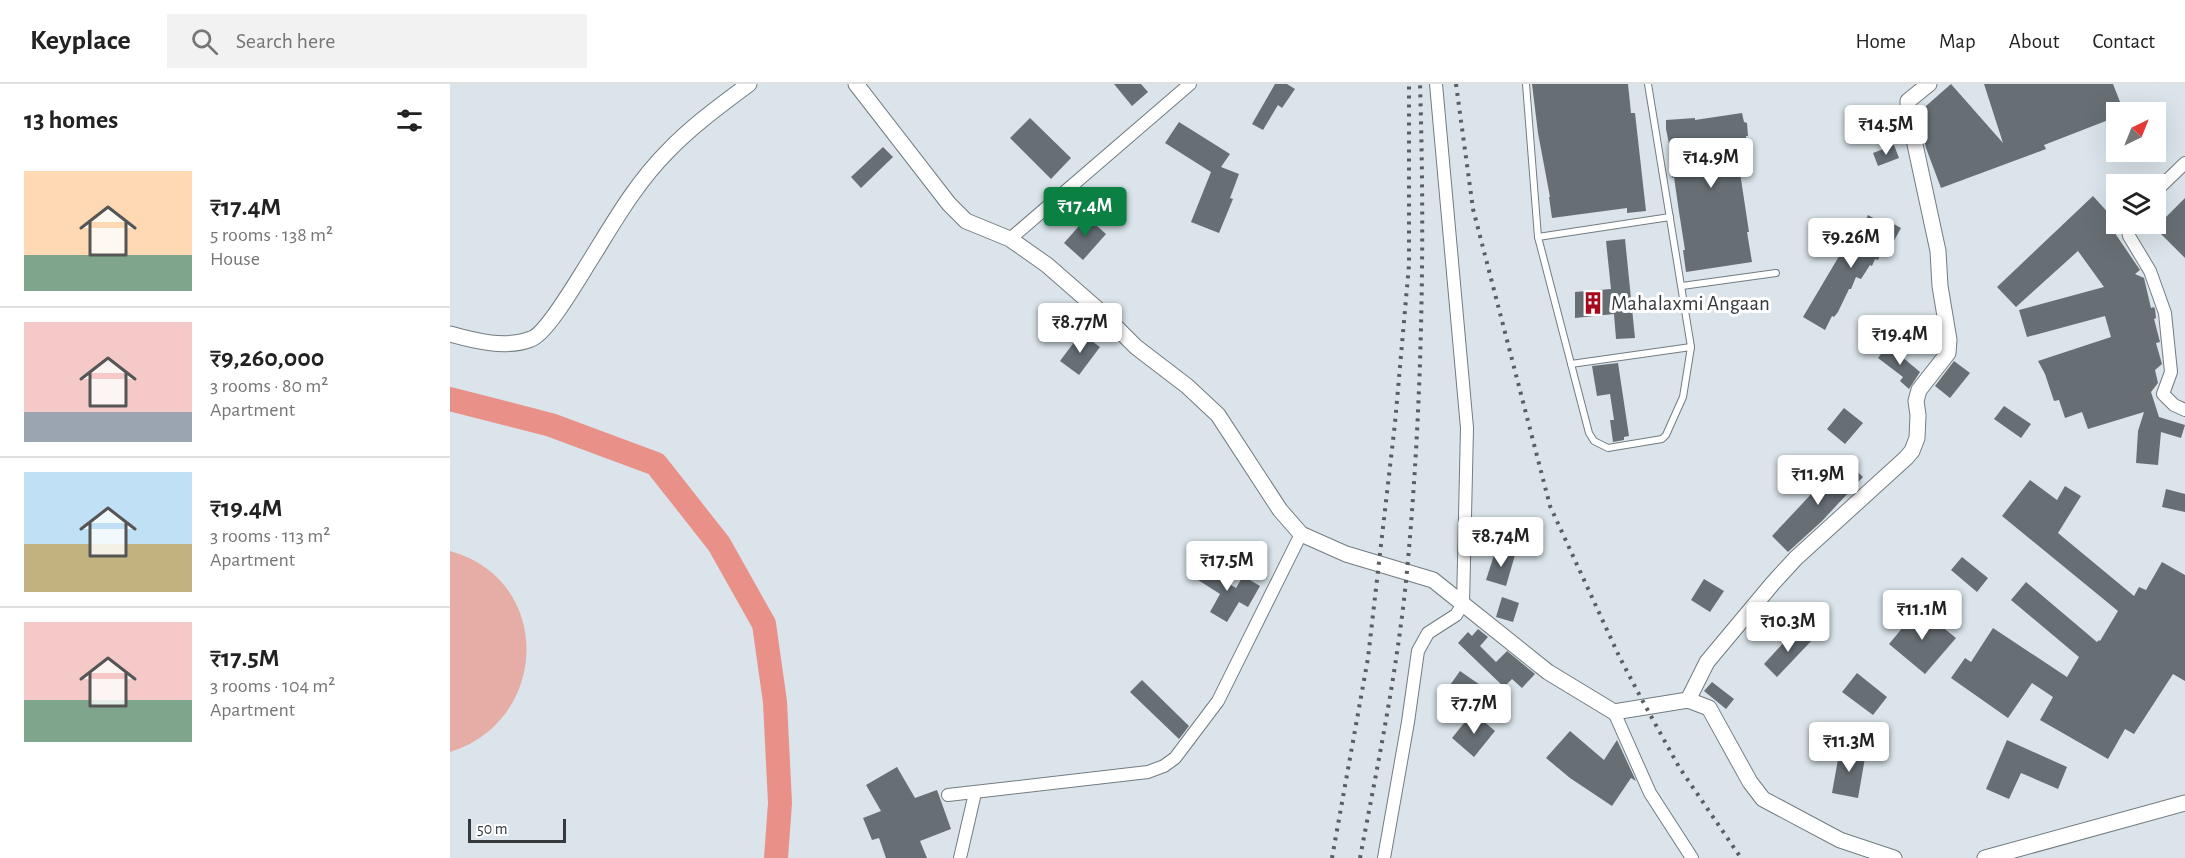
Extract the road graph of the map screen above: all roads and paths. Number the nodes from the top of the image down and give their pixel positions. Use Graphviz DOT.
graph roads {
  1 [pos="749,84"];
  2 [pos="856,84"];
  3 [pos="1190,84"];
  4 [pos="1436,84"];
  5 [pos="1526,84"];
  6 [pos="1648,84"];
  7 [pos="1929,84"];
  8 [pos="2185,163"];
  9 [pos="2166,181"];
  10 [pos="1670,217"];
  11 [pos="2129,234"];
  12 [pos="1538,237"];
  13 [pos="1010,239"];
  14 [pos="1776,273"];
  15 [pos="1682,286"];
  16 [pos="450,334"];
  17 [pos="1691,347"];
  18 [pos="1571,364"];
  19 [pos="2185,410"];
  20 [pos="1301,534"];
  21 [pos="1463,604"];
  22 [pos="1688,700"];
  23 [pos="1614,712"];
  24 [pos="975,793"];
  25 [pos="948,795"];
  26 [pos="2185,803"];
  27 [pos="960,858"];
  28 [pos="1384,858"];
  29 [pos="1692,858"];
  30 [pos="1894,858"];
  31 [pos="1985,858"];
  1 -- 16 [label="street"];
  2 -- 13 [label="street"];
  3 -- 13 [label="street"];
  4 -- 21 [label="street"];
  5 -- 12 [label="lane"];
  6 -- 10 [label="lane"];
  7 -- 22 [label="street"];
  8 -- 9 [label="street"];
  10 -- 12 [label="lane"];
  10 -- 15 [label="lane"];
  11 -- 19 [label="street"];
  12 -- 18 [label="lane"];
  13 -- 20 [label="street"];
  14 -- 15 [label="lane"];
  15 -- 17 [label="lane"];
  17 -- 18 [label="lane"];
  17 -- 18 [label="lane"];
  20 -- 21 [label="street"];
  20 -- 24 [label="street"];
  21 -- 23 [label="street"];
  21 -- 28 [label="street"];
  22 -- 23 [label="street"];
  22 -- 30 [label="street"];
  23 -- 29 [label="street"];
  24 -- 25 [label="street"];
  24 -- 27 [label="street"];
  26 -- 31 [label="street"];
}
